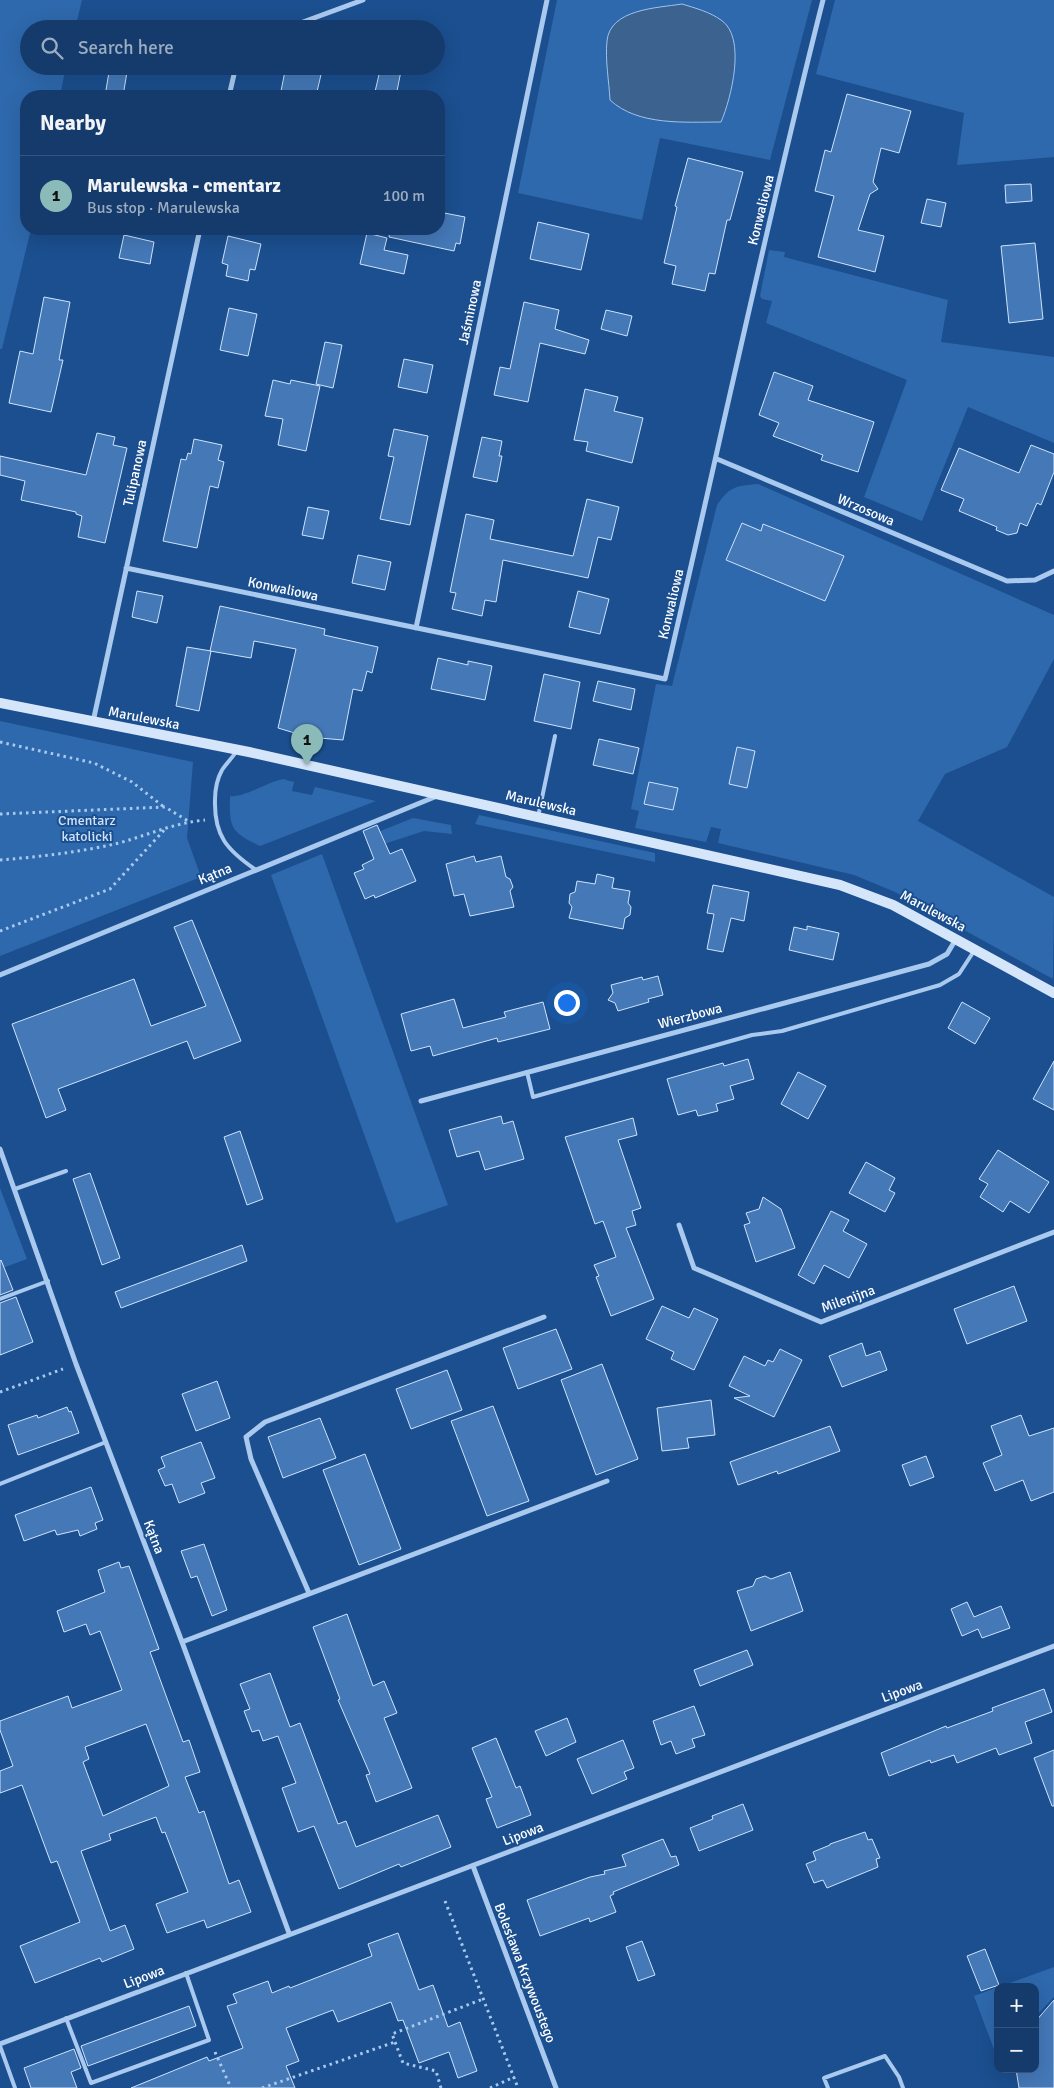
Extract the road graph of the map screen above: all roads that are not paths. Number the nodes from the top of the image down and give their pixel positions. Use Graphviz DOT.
graph roads {
  1 [pos="363,0"];
  2 [pos="547,0"];
  3 [pos="823,0"];
  4 [pos="309,20"];
  5 [pos="234,75"];
  6 [pos="230,90"];
  7 [pos="199,235"];
  8 [pos="717,459"];
  9 [pos="126,568"];
  10 [pos="1054,571"];
  11 [pos="416,628"];
  12 [pos="0,703"];
  13 [pos="93,722"];
  14 [pos="555,736"];
  15 [pos="237,750"];
  16 [pos="439,794"];
  17 [pos="538,817"];
  18 [pos="256,870"];
  19 [pos="957,939"];
  20 [pos="975,949"];
  21 [pos="0,975"];
  22 [pos="1054,993"];
  23 [pos="526,1072"];
  24 [pos="421,1101"];
  25 [pos="0,1149"];
  26 [pos="66,1170"];
  27 [pos="16,1189"];
  28 [pos="679,1225"];
  29 [pos="1054,1232"];
  30 [pos="48,1280"];
  31 [pos="0,1299"];
  32 [pos="544,1317"];
  33 [pos="106,1442"];
  34 [pos="607,1481"];
  35 [pos="0,1484"];
  36 [pos="309,1594"];
  37 [pos="182,1642"];
  38 [pos="1054,1646"];
  39 [pos="473,1866"];
  40 [pos="289,1933"];
  41 [pos="186,1973"];
  42 [pos="66,2018"];
  43 [pos="0,2045"];
  44 [pos="91,2083"];
  45 [pos="16,2088"];
  46 [pos="93,2088"];
  47 [pos="556,2088"];
  48 [pos="828,2088"];
  49 [pos="903,2088"];
  1 -- 4 [label="street"];
  2 -- 11 [label="street, Jaśminowa"];
  3 -- 8 [label="street, Konwaliowa"];
  5 -- 6 [label="street"];
  7 -- 9 [label="street, Tulipanowa"];
  8 -- 10 [label="street, Wrzosowa"];
  8 -- 11 [label="street, Konwaliowa"];
  9 -- 11 [label="street, Konwaliowa"];
  9 -- 13 [label="street, Tulipanowa"];
  12 -- 13 [label="street, Marulewska"];
  13 -- 15 [label="street, Marulewska"];
  14 -- 17 [label="lane"];
  15 -- 16 [label="street, Marulewska"];
  15 -- 18 [label="lane"];
  16 -- 17 [label="street, Marulewska"];
  16 -- 18 [label="street, Kątna"];
  17 -- 19 [label="street, Marulewska"];
  18 -- 21 [label="street, Kątna"];
  19 -- 20 [label="street, Marulewska"];
  19 -- 23 [label="street, Wierzbowa"];
  20 -- 22 [label="street, Marulewska"];
  20 -- 23 [label="lane"];
  23 -- 24 [label="street, Wierzbowa"];
  25 -- 27 [label="street, Kątna"];
  26 -- 27 [label="lane"];
  27 -- 30 [label="street, Kątna"];
  28 -- 29 [label="street, Milenijna"];
  30 -- 31 [label="lane"];
  30 -- 33 [label="street, Kątna"];
  32 -- 36 [label="street"];
  33 -- 35 [label="lane"];
  33 -- 37 [label="street, Kątna"];
  34 -- 36 [label="street"];
  36 -- 37 [label="street"];
  37 -- 40 [label="street, Kątna"];
  38 -- 39 [label="street, Lipowa"];
  39 -- 40 [label="street, Lipowa"];
  39 -- 47 [label="street, Bolesława Krzywoustego"];
  40 -- 41 [label="street, Lipowa"];
  41 -- 42 [label="street, Lipowa"];
  41 -- 44 [label="lane"];
  42 -- 43 [label="street, Lipowa"];
  42 -- 44 [label="lane"];
  43 -- 45 [label="lane"];
  44 -- 46 [label="lane"];
  48 -- 49 [label="lane"];
}
